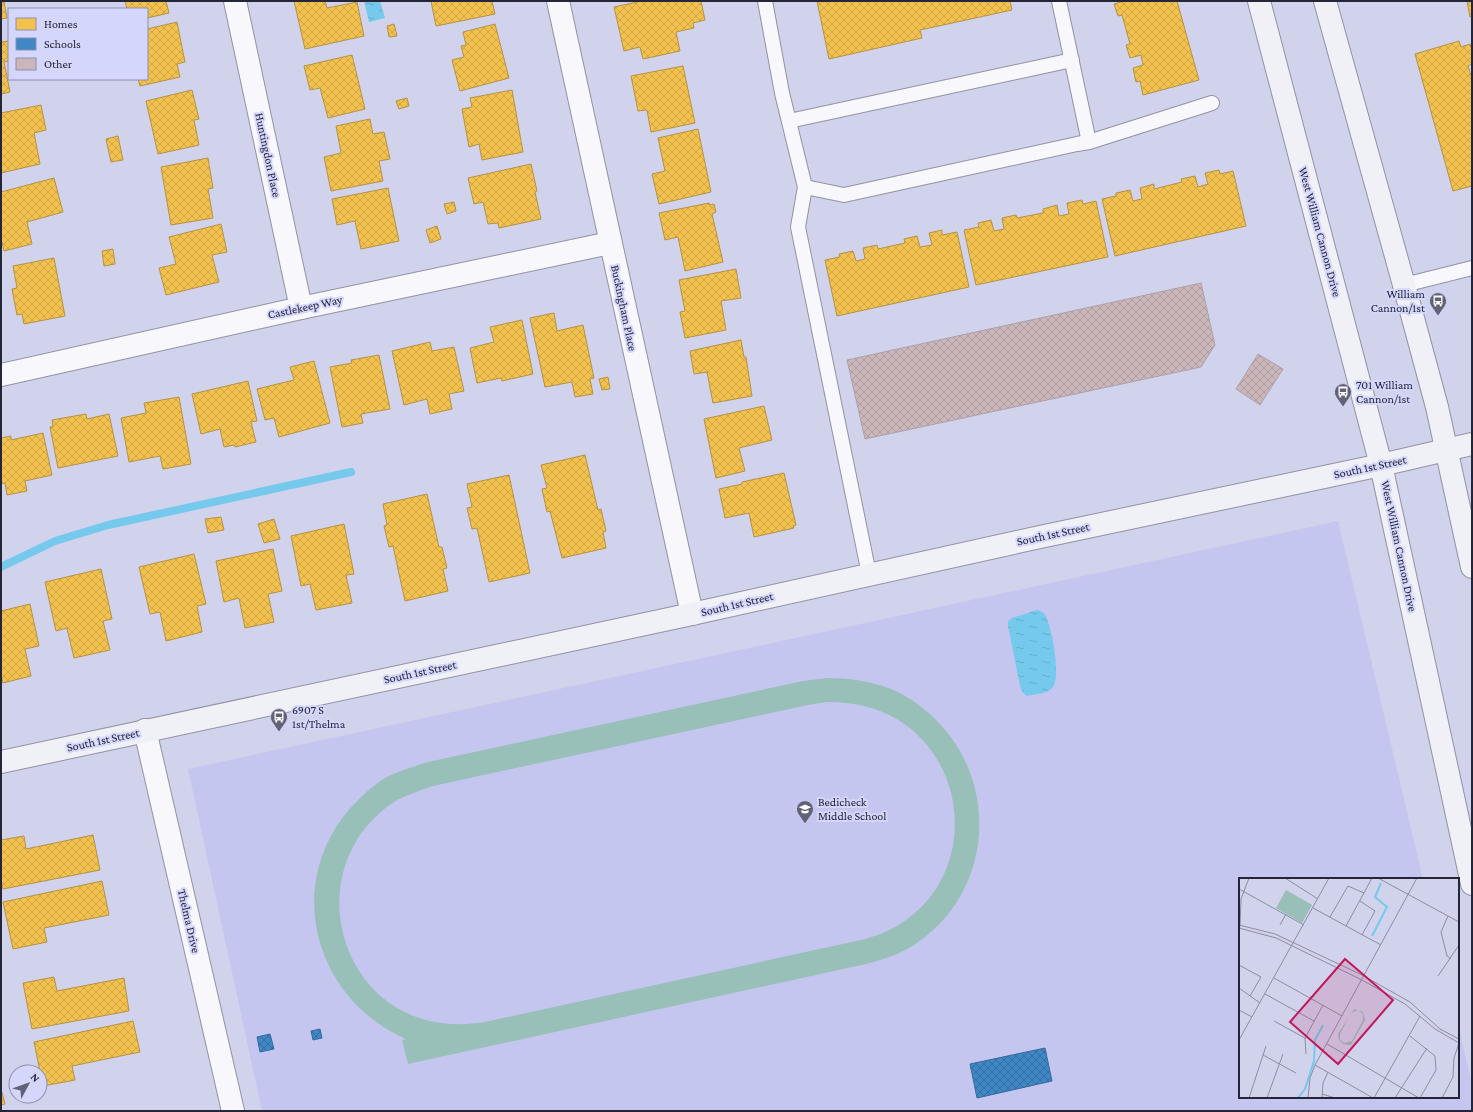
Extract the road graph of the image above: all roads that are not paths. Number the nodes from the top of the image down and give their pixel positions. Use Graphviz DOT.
graph roads {
  1 [pos="235,1"];
  2 [pos="558,1"];
  3 [pos="766,1"];
  4 [pos="1059,1"];
  5 [pos="1259,1"];
  6 [pos="1325,1"];
  7 [pos="1072,60"];
  8 [pos="1212,104"];
  9 [pos="789,121"];
  10 [pos="1089,142"];
  11 [pos="804,187"];
  12 [pos="610,242"];
  13 [pos="1472,268"];
  14 [pos="1404,285"];
  15 [pos="301,308"];
  16 [pos="1,375"];
  17 [pos="1472,444"];
  18 [pos="1446,449"];
  19 [pos="1381,465"];
  20 [pos="1472,567"];
  21 [pos="869,574"];
  22 [pos="692,614"];
  23 [pos="145,730"];
  24 [pos="1,762"];
  25 [pos="1472,884"];
  26 [pos="233,1111"];
  1 -- 15 [label="street, Huntingdon Place"];
  2 -- 12 [label="street, Buckingham Place"];
  3 -- 9 [label="lane"];
  4 -- 7 [label="lane"];
  5 -- 19 [label="main road, West William Cannon Drive"];
  6 -- 14 [label="main road"];
  7 -- 9 [label="lane"];
  7 -- 10 [label="lane"];
  8 -- 10 [label="lane"];
  9 -- 11 [label="lane"];
  10 -- 11 [label="lane"];
  11 -- 21 [label="lane"];
  12 -- 15 [label="street, Castlekeep Way"];
  12 -- 22 [label="street, Buckingham Place"];
  13 -- 14 [label="lane"];
  14 -- 18 [label="main road"];
  15 -- 16 [label="street, Castlekeep Way"];
  17 -- 18 [label="main road, South 1st Street"];
  18 -- 19 [label="main road, South 1st Street"];
  18 -- 20 [label="main road"];
  19 -- 21 [label="main road, South 1st Street"];
  19 -- 25 [label="main road, West William Cannon Drive"];
  21 -- 22 [label="main road, South 1st Street"];
  22 -- 23 [label="main road, South 1st Street"];
  23 -- 24 [label="main road, South 1st Street"];
  23 -- 26 [label="street, Thelma Drive"];
}
